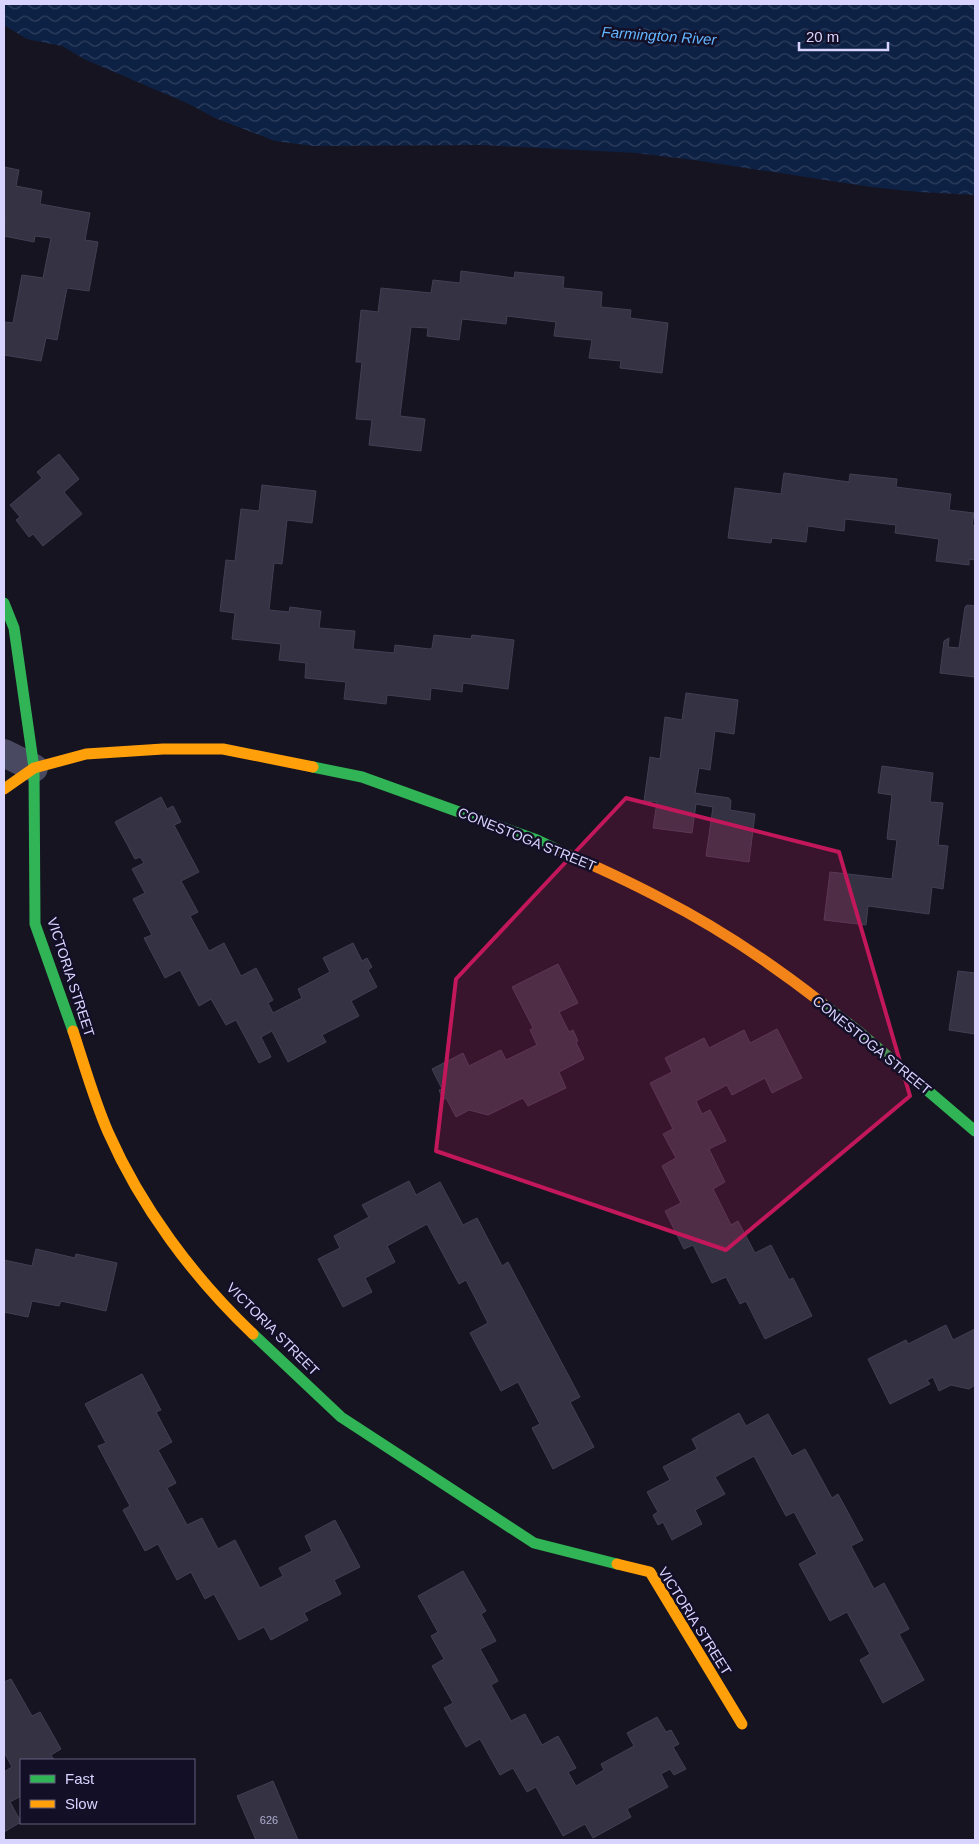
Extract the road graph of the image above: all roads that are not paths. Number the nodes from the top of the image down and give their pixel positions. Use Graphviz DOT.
graph roads {
  1 [pos="4,603"];
  2 [pos="4,753"];
  3 [pos="34,768"];
  4 [pos="4,789"];
  5 [pos="975,1131"];
  6 [pos="742,1724"];
  1 -- 3 [label="street, VICTORIA STREET"];
  2 -- 3 [label="street"];
  3 -- 4 [label="street, CONESTOGA STREET"];
  3 -- 5 [label="street, CONESTOGA STREET"];
  3 -- 6 [label="street, VICTORIA STREET"];
}
